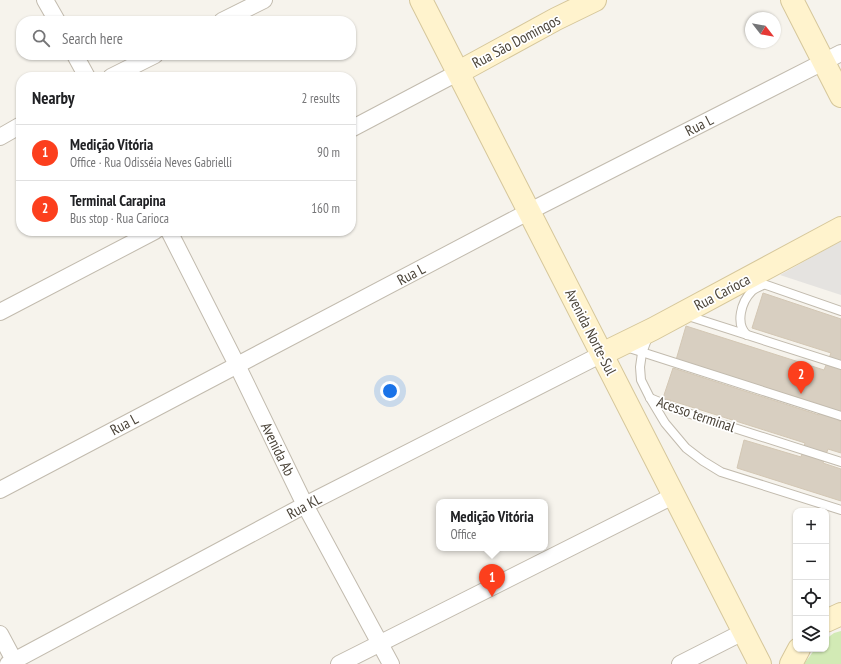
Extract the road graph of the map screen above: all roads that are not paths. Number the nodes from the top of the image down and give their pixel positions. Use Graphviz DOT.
graph roads {
  1 [pos="45,0"];
  2 [pos="264,0"];
  3 [pos="421,0"];
  4 [pos="595,0"];
  5 [pos="792,0"];
  6 [pos="54,16"];
  7 [pos="232,16"];
  8 [pos="832,57"];
  9 [pos="78,60"];
  10 [pos="145,60"];
  11 [pos="84,72"];
  12 [pos="121,72"];
  13 [pos="459,72"];
  14 [pos="841,96"];
  15 [pos="356,126"];
  16 [pos="16,129"];
  17 [pos="0,137"];
  18 [pos="530,211"];
  19 [pos="841,228"];
  20 [pos="145,236"];
  21 [pos="172,236"];
  22 [pos="751,285"];
  23 [pos="841,311"];
  24 [pos="0,312"];
  25 [pos="681,314"];
  26 [pos="653,329"];
  27 [pos="747,335"];
  28 [pos="612,350"];
  29 [pos="642,353"];
  30 [pos="237,365"];
  31 [pos="841,365"];
  32 [pos="650,398"];
  33 [pos="841,416"];
  34 [pos="841,462"];
  35 [pos="0,490"];
  36 [pos="673,496"];
  37 [pos="305,505"];
  38 [pos="841,510"];
  39 [pos="841,614"];
  40 [pos="829,620"];
  41 [pos="743,632"];
  42 [pos="0,634"];
  43 [pos="380,644"];
  44 [pos="797,652"];
  45 [pos="13,663"];
  46 [pos="339,664"];
  47 [pos="391,664"];
  48 [pos="680,664"];
  49 [pos="760,664"];
  50 [pos="791,664"];
  1 -- 6 [label="street"];
  2 -- 7 [label="street"];
  3 -- 13 [label="main road, Avenida Norte-Sul"];
  4 -- 13 [label="main road, Rua São Domingos"];
  5 -- 8 [label="main road"];
  8 -- 14 [label="main road"];
  8 -- 18 [label="street, Rua L"];
  9 -- 11 [label="street"];
  10 -- 12 [label="street"];
  13 -- 15 [label="street"];
  13 -- 18 [label="main road, Avenida Norte-Sul"];
  16 -- 17 [label="street"];
  18 -- 28 [label="main road, Avenida Norte-Sul"];
  18 -- 30 [label="street, Rua L"];
  19 -- 22 [label="main road, Rua Carioca"];
  20 -- 24 [label="street"];
  21 -- 30 [label="street, Avenida Ab"];
  22 -- 23 [label="lane"];
  22 -- 25 [label="main road, Rua Carioca"];
  22 -- 27 [label="lane"];
  25 -- 26 [label="main road, Rua Carioca"];
  25 -- 27 [label="lane"];
  26 -- 28 [label="main road, Rua Carioca"];
  26 -- 29 [label="lane"];
  27 -- 31 [label="lane"];
  28 -- 29 [label="lane"];
  28 -- 36 [label="main road, Avenida Norte-Sul"];
  28 -- 37 [label="street, Rua KL"];
  29 -- 32 [label="lane"];
  29 -- 33 [label="lane"];
  30 -- 35 [label="street, Rua L"];
  30 -- 37 [label="street, Avenida Ab"];
  32 -- 34 [label="lane, Acesso terminal"];
  32 -- 38 [label="lane, Acesso terminal"];
  36 -- 41 [label="main road, Avenida Norte-Sul"];
  36 -- 43 [label="street"];
  37 -- 43 [label="street, Avenida Ab"];
  37 -- 45 [label="street, Rua KL"];
  39 -- 40 [label="main road"];
  41 -- 48 [label="street"];
  41 -- 49 [label="main road, Avenida Norte-Sul"];
  42 -- 45 [label="street"];
  43 -- 46 [label="street"];
  43 -- 47 [label="street, Avenida Ab"];
  44 -- 50 [label="main road"];
}
